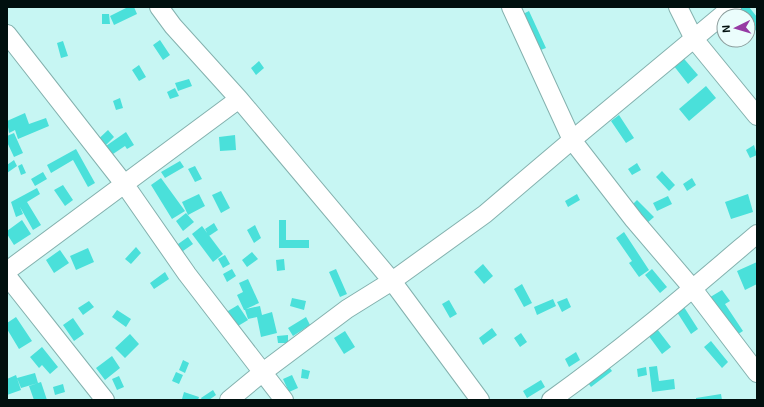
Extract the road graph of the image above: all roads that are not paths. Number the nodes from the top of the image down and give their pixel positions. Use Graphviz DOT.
graph roads {
  1 [pos="159,7"];
  2 [pos="511,7"];
  3 [pos="678,7"];
  4 [pos="732,7"];
  5 [pos="7,34"];
  6 [pos="694,39"];
  7 [pos="239,99"];
  8 [pos="757,116"];
  9 [pos="572,140"];
  10 [pos="125,185"];
  11 [pos="757,234"];
  12 [pos="7,271"];
  13 [pos="7,276"];
  14 [pos="392,281"];
  15 [pos="693,289"];
  16 [pos="263,372"];
  17 [pos="757,373"];
  18 [pos="105,400"];
  19 [pos="228,400"];
  20 [pos="284,400"];
  21 [pos="480,400"];
  22 [pos="551,400"];
  1 -- 7 [label="street"];
  2 -- 9 [label="street"];
  3 -- 6 [label="street"];
  4 -- 6 [label="street"];
  5 -- 10 [label="street"];
  6 -- 8 [label="street"];
  6 -- 9 [label="street"];
  7 -- 10 [label="street"];
  7 -- 14 [label="street"];
  9 -- 14 [label="street"];
  9 -- 15 [label="street"];
  10 -- 12 [label="street"];
  10 -- 16 [label="street"];
  11 -- 15 [label="street"];
  13 -- 18 [label="street"];
  14 -- 16 [label="street"];
  14 -- 21 [label="street"];
  15 -- 17 [label="street"];
  15 -- 22 [label="street"];
  16 -- 19 [label="street"];
  16 -- 20 [label="street"];
}
